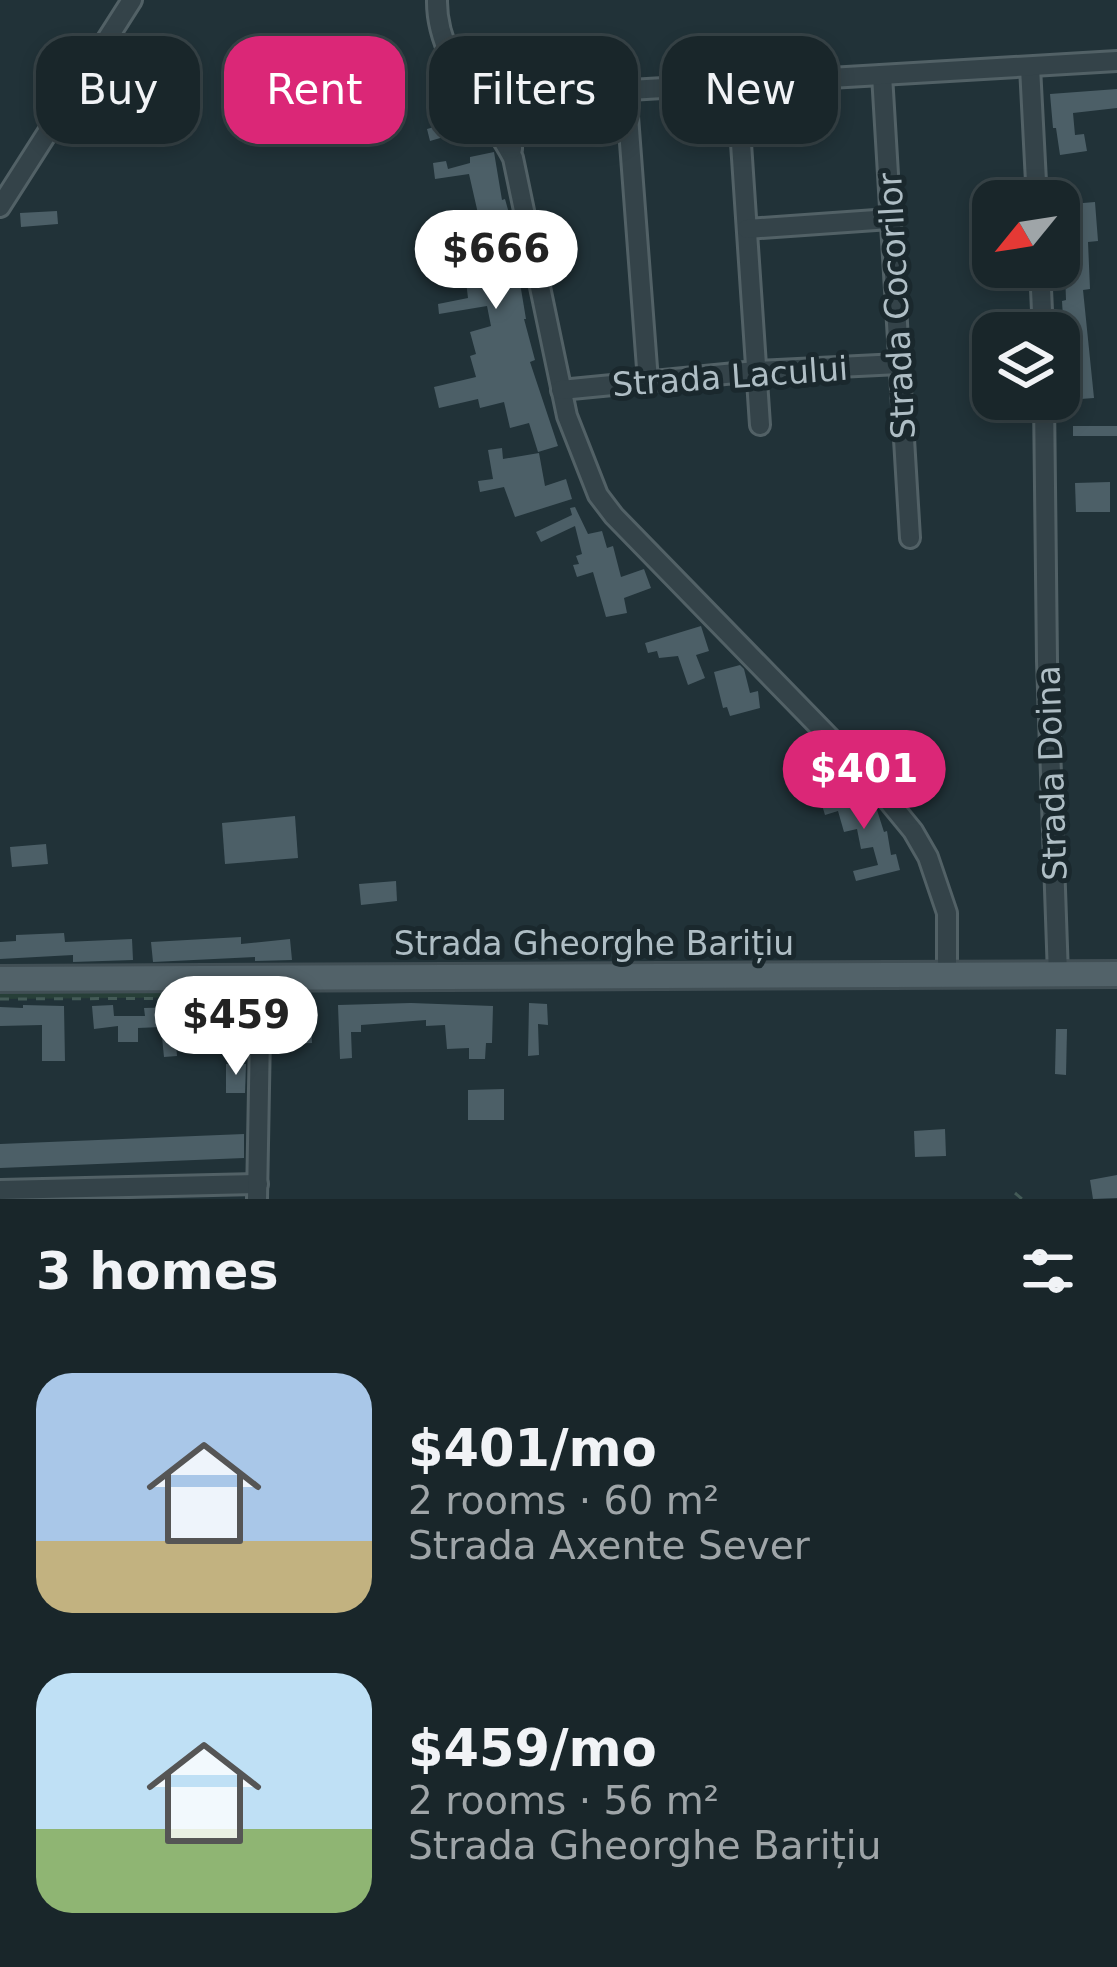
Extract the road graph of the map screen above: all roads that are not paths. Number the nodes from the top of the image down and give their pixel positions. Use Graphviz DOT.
graph roads {
  1 [pos="132,0"];
  2 [pos="436,0"];
  3 [pos="441,36"];
  4 [pos="1117,62"];
  5 [pos="1030,68"];
  6 [pos="882,75"];
  7 [pos="838,78"];
  8 [pos="504,144"];
  9 [pos="513,144"];
  10 [pos="630,144"];
  11 [pos="741,144"];
  12 [pos="513,158"];
  13 [pos="1035,180"];
  14 [pos="0,207"];
  15 [pos="890,219"];
  16 [pos="747,229"];
  17 [pos="899,364"];
  18 [pos="756,371"];
  19 [pos="648,381"];
  20 [pos="561,390"];
  21 [pos="1044,420"];
  22 [pos="760,424"];
  23 [pos="910,538"];
  24 [pos="1117,974"];
  25 [pos="947,975"];
  26 [pos="1058,975"];
  27 [pos="261,978"];
  28 [pos="0,979"];
  29 [pos="0,1190"];
  30 [pos="258,1192"];
  31 [pos="158,1193"];
  32 [pos="71,1194"];
  1 -- 14 [label="street"];
  2 -- 3 [label="street"];
  4 -- 5 [label="street"];
  5 -- 6 [label="street"];
  5 -- 13 [label="street"];
  6 -- 7 [label="street"];
  6 -- 15 [label="street, Strada Cocorilor"];
  8 -- 12 [label="street"];
  9 -- 12 [label="street"];
  10 -- 19 [label="street"];
  11 -- 16 [label="street"];
  12 -- 20 [label="street"];
  15 -- 16 [label="street"];
  15 -- 17 [label="street, Strada Cocorilor"];
  16 -- 18 [label="street"];
  17 -- 18 [label="street, Strada Lacului"];
  17 -- 23 [label="street, Strada Cocorilor"];
  18 -- 19 [label="street, Strada Lacului"];
  18 -- 22 [label="street"];
  19 -- 20 [label="street, Strada Lacului"];
  20 -- 25 [label="street"];
  21 -- 26 [label="street, Strada Doina"];
  24 -- 26 [label="main road, Strada Gheorghe Barițiu"];
  25 -- 26 [label="main road, Strada Gheorghe Barițiu"];
  25 -- 27 [label="main road, Strada Gheorghe Barițiu"];
  27 -- 28 [label="main road, Strada Gheorghe Barițiu"];
  27 -- 30 [label="street"];
  29 -- 32 [label="street"];
  30 -- 31 [label="street"];
  31 -- 32 [label="street"];
}
